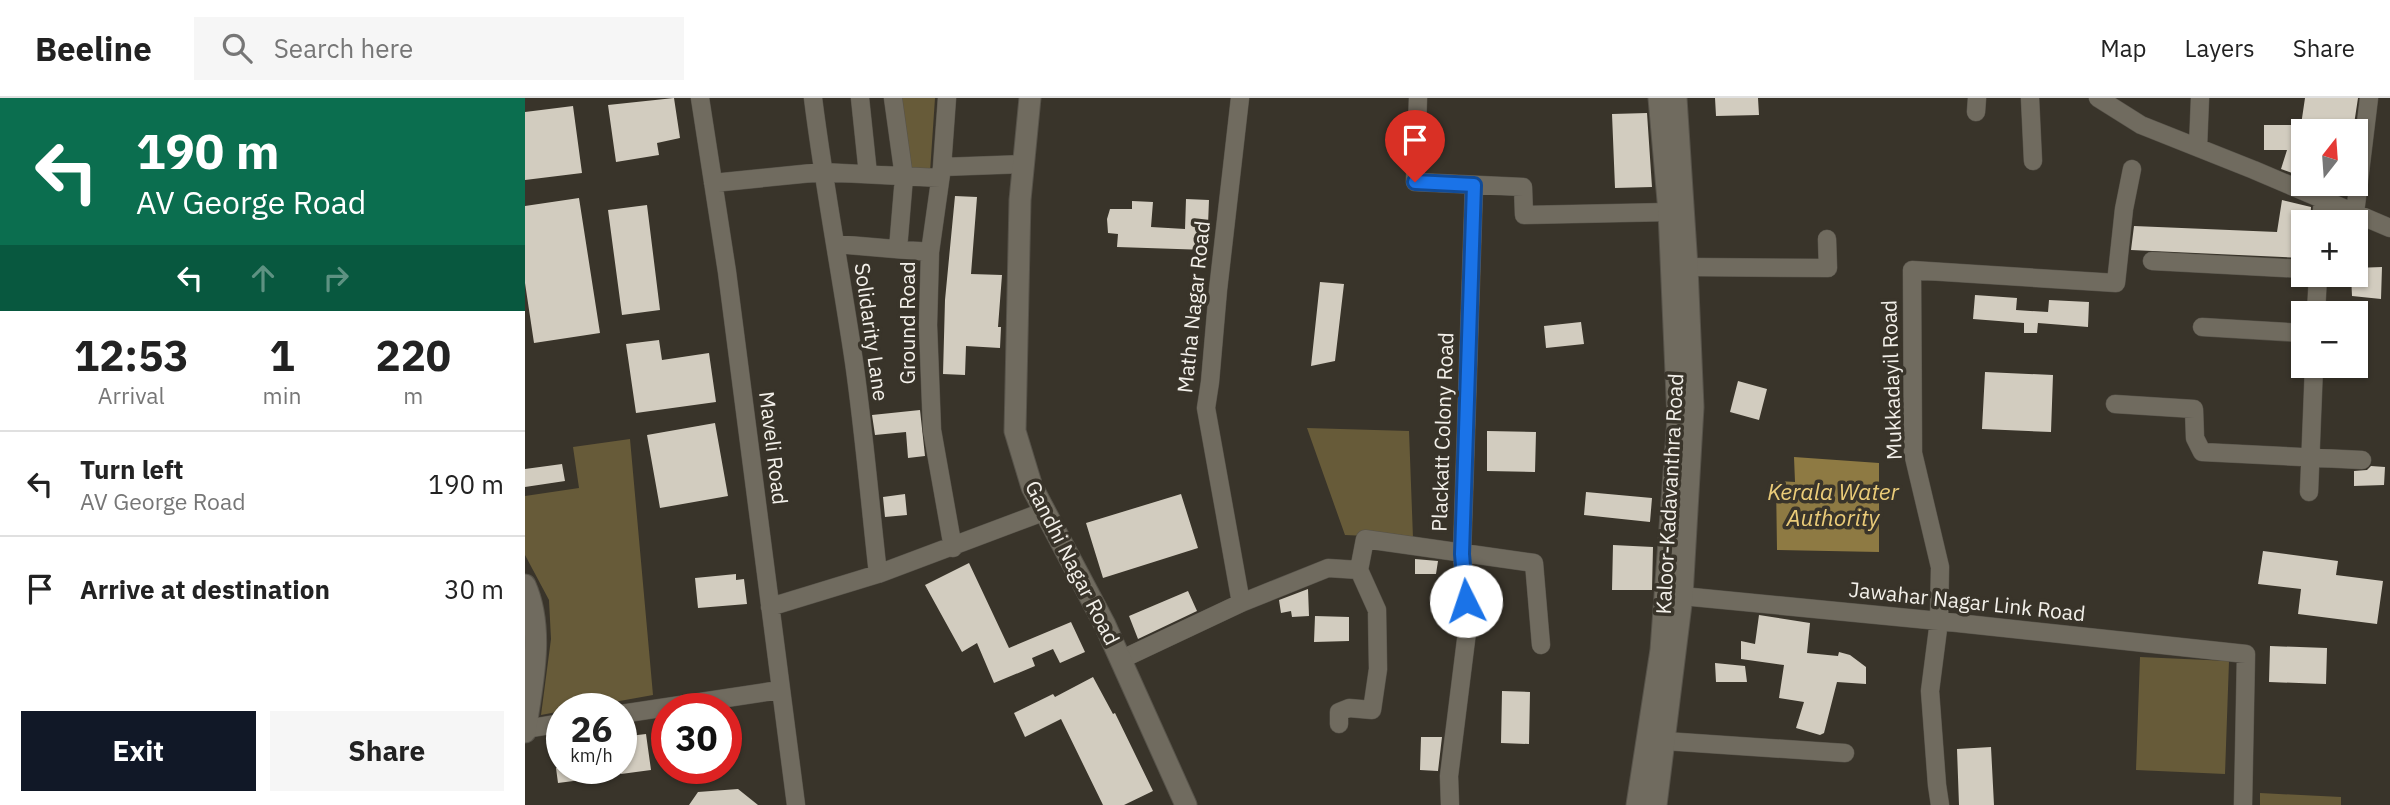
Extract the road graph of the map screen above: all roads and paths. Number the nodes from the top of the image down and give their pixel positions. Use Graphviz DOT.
graph roads {
  1 [pos="700,98"];
  2 [pos="813,98"];
  3 [pos="860,98"];
  4 [pos="893,98"];
  5 [pos="947,98"];
  6 [pos="1030,98"];
  7 [pos="1240,98"];
  8 [pos="1418,98"];
  9 [pos="1659,98"];
  10 [pos="1676,98"];
  11 [pos="2030,98"];
  12 [pos="2098,98"];
  13 [pos="2200,98"];
  14 [pos="2369,98"];
  15 [pos="2199,147"];
  16 [pos="2033,161"];
  17 [pos="1024,164"];
  18 [pos="2132,169"];
  19 [pos="822,172"];
  20 [pos="941,172"];
  21 [pos="868,174"];
  22 [pos="904,177"];
  23 [pos="713,183"];
  24 [pos="1474,185"];
  25 [pos="2323,198"];
  26 [pos="2322,210"];
  27 [pos="2349,210"];
  28 [pos="2355,210"];
  29 [pos="1669,212"];
  30 [pos="2368,219"];
  31 [pos="2390,228"];
  32 [pos="1827,239"];
  33 [pos="836,244"];
  34 [pos="898,249"];
  35 [pos="930,252"];
  36 [pos="2152,261"];
  37 [pos="1687,267"];
  38 [pos="2291,268"];
  39 [pos="2202,327"];
  40 [pos="2291,332"];
  41 [pos="1684,373"];
  42 [pos="2314,378"];
  43 [pos="2115,404"];
  44 [pos="2311,459"];
  45 [pos="2362,460"];
  46 [pos="2309,492"];
  47 [pos="1043,512"];
  48 [pos="953,548"];
  49 [pos="1462,554"];
  50 [pos="1359,570"];
  51 [pos="878,574"];
  52 [pos="525,585"];
  53 [pos="1682,596"];
  54 [pos="1241,603"];
  55 [pos="770,607"];
  56 [pos="1939,621"];
  57 [pos="1541,645"];
  58 [pos="1120,660"];
  59 [pos="779,690"];
  60 [pos="637,712"];
  61 [pos="1339,724"];
  62 [pos="546,726"];
  63 [pos="525,730"];
  64 [pos="1665,741"];
  65 [pos="1845,753"];
  66 [pos="796,805"];
  67 [pos="1186,805"];
  68 [pos="1450,805"];
  69 [pos="1637,805"];
  70 [pos="1656,805"];
  71 [pos="1940,805"];
  72 [pos="2243,805"];
  1 -- 23 [label="street, Maveli Road"];
  2 -- 19 [label="street, Solidarity Lane"];
  3 -- 21 [label="street"];
  4 -- 22 [label="street"];
  5 -- 20 [label="street, Ground Road"];
  6 -- 17 [label="main road, Gandhi Nagar Road"];
  7 -- 54 [label="street, Matha Nagar Road"];
  8 -- 24 [label="street"];
  9 -- 29 [label="main road, Kaloor-Kadavanthra Road"];
  10 -- 37 [label="main road, Kaloor-Kadavanthra Road"];
  11 -- 16 [label="street"];
  12 -- 15 [label="street"];
  13 -- 15 [label="street"];
  14 -- 28 [label="street"];
  15 -- 25 [label="street"];
  17 -- 20 [label="street"];
  17 -- 47 [label="main road, Gandhi Nagar Road"];
  18 -- 56 [label="street, Mukkadayil Road"];
  19 -- 21 [label="street"];
  19 -- 23 [label="street"];
  19 -- 33 [label="street, Solidarity Lane"];
  20 -- 22 [label="street"];
  20 -- 35 [label="street, Ground Road"];
  21 -- 22 [label="street"];
  22 -- 34 [label="street"];
  23 -- 55 [label="street, Maveli Road"];
  24 -- 29 [label="street"];
  24 -- 49 [label="street, Plackatt Colony Road"];
  25 -- 26 [label="street"];
  25 -- 27 [label="street"];
  29 -- 41 [label="main road, Kaloor-Kadavanthra Road"];
  30 -- 31 [label="street"];
  32 -- 37 [label="street"];
  33 -- 34 [label="street"];
  33 -- 51 [label="street, Solidarity Lane"];
  34 -- 35 [label="street"];
  35 -- 48 [label="street, Ground Road"];
  36 -- 38 [label="street"];
  37 -- 41 [label="main road, Kaloor-Kadavanthra Road"];
  39 -- 40 [label="street"];
  41 -- 53 [label="main road, Kaloor-Kadavanthra Road"];
  41 -- 69 [label="main road, Kaloor-Kadavanthra Road"];
  42 -- 44 [label="street"];
  43 -- 44 [label="street"];
  44 -- 45 [label="street"];
  44 -- 46 [label="street"];
  47 -- 48 [label="street"];
  47 -- 58 [label="main road, Gandhi Nagar Road"];
  48 -- 51 [label="street"];
  49 -- 50 [label="street"];
  49 -- 57 [label="street"];
  49 -- 68 [label="street, Plackatt Colony Road"];
  50 -- 54 [label="street"];
  50 -- 61 [label="street"];
  51 -- 55 [label="street"];
  52 -- 63 [label="main road"];
  53 -- 56 [label="street, Jawahar Nagar Link Road"];
  53 -- 64 [label="main road, Kaloor-Kadavanthra Road"];
  54 -- 58 [label="street"];
  55 -- 59 [label="street, Maveli Road"];
  56 -- 71 [label="street, Mukkadayil Road"];
  56 -- 72 [label="street, Jawahar Nagar Link Road"];
  58 -- 67 [label="main road, Gandhi Nagar Road"];
  59 -- 60 [label="street"];
  59 -- 66 [label="street, Maveli Road"];
  62 -- 63 [label="street"];
  64 -- 65 [label="street"];
  64 -- 70 [label="main road, Kaloor-Kadavanthra Road"];
}
